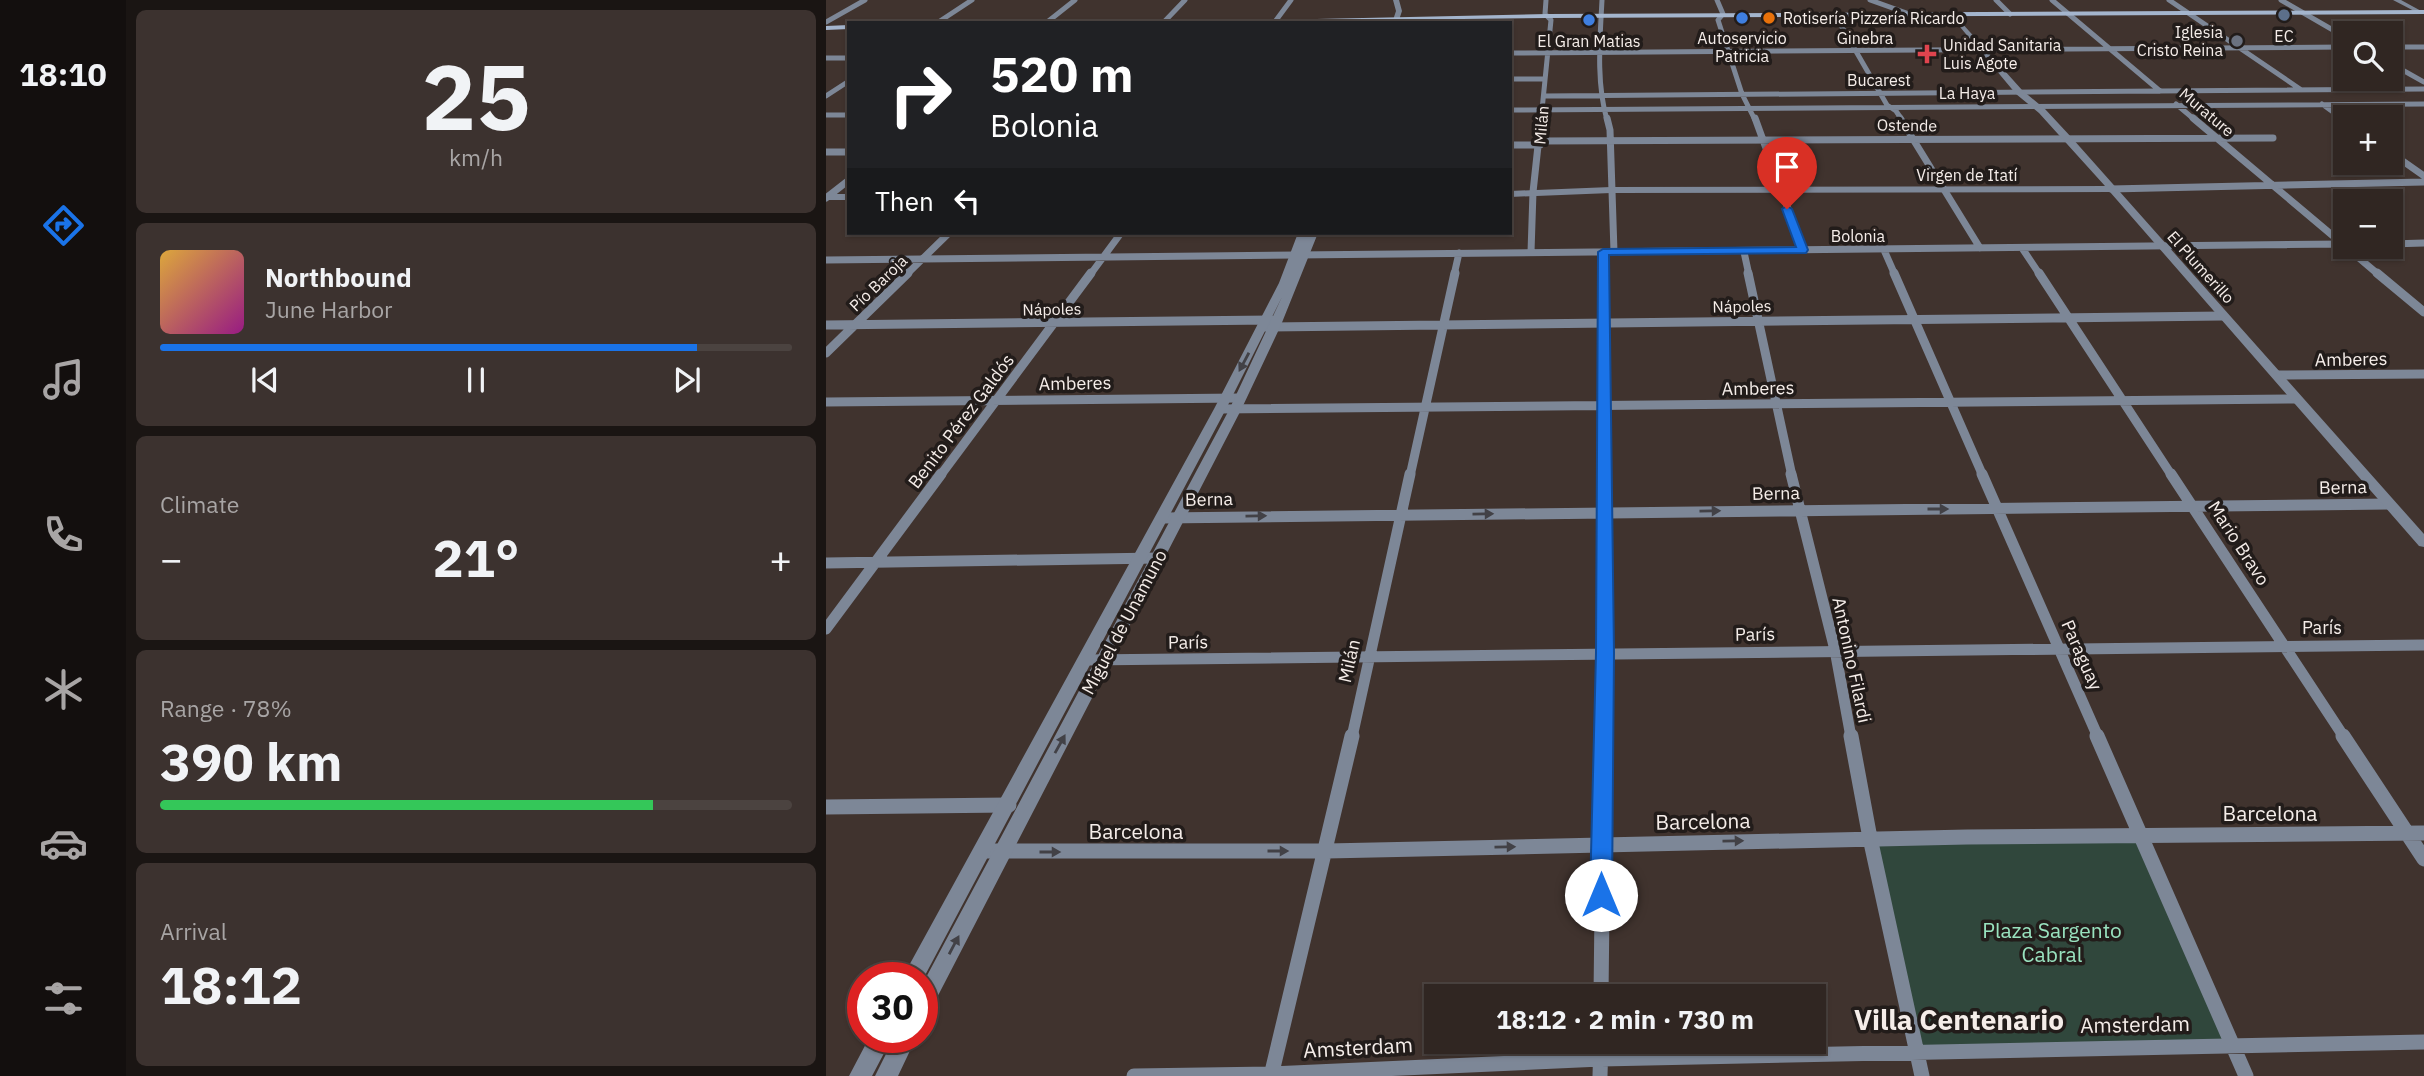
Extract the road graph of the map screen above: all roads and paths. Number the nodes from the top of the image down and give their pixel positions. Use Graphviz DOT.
graph roads {
  1 [pos="865,0"];
  2 [pos="972,0"];
  3 [pos="1075,0"];
  4 [pos="1185,0"];
  5 [pos="1291,0"];
  6 [pos="1396,0"];
  7 [pos="1403,0"];
  8 [pos="1546,0"];
  9 [pos="1602,0"];
  10 [pos="1717,0"];
  11 [pos="1870,0"];
  12 [pos="1996,0"];
  13 [pos="2052,0"];
  14 [pos="2169,0"];
  15 [pos="2281,0"];
  16 [pos="2396,0"];
  17 [pos="2303,12"];
  18 [pos="2422,12"];
  19 [pos="2189,13"];
  20 [pos="2010,14"];
  21 [pos="2067,14"];
  22 [pos="1835,15"];
  23 [pos="1912,15"];
  24 [pos="1952,15"];
  25 [pos="1547,16"];
  26 [pos="1602,16"];
  27 [pos="1722,16"];
  28 [pos="940,21"];
  29 [pos="1049,21"];
  30 [pos="1165,21"];
  31 [pos="1276,21"];
  32 [pos="1400,21"];
  33 [pos="826,22"];
  34 [pos="847,27"];
  35 [pos="826,28"];
  36 [pos="2333,30"];
  37 [pos="2333,47"];
  38 [pos="2403,47"];
  39 [pos="2424,47"];
  40 [pos="2106,48"];
  41 [pos="2238,48"];
  42 [pos="1982,50"];
  43 [pos="1855,51"];
  44 [pos="1547,52"];
  45 [pos="1600,52"];
  46 [pos="1728,52"];
  47 [pos="1512,53"];
  48 [pos="826,58"];
  49 [pos="847,58"];
  50 [pos="2403,70"];
  51 [pos="1512,79"];
  52 [pos="1544,79"];
  53 [pos="2424,82"];
  54 [pos="847,84"];
  55 [pos="826,86"];
  56 [pos="2424,89"];
  57 [pos="2300,90"];
  58 [pos="2161,91"];
  59 [pos="2019,92"];
  60 [pos="1742,94"];
  61 [pos="1881,94"];
  62 [pos="1602,95"];
  63 [pos="826,96"];
  64 [pos="1544,96"];
  65 [pos="2177,104"];
  66 [pos="2322,104"];
  67 [pos="2424,104"];
  68 [pos="2035,106"];
  69 [pos="1892,107"];
  70 [pos="1749,108"];
  71 [pos="1605,109"];
  72 [pos="1512,110"];
  73 [pos="1543,110"];
  74 [pos="2333,112"];
  75 [pos="826,115"];
  76 [pos="847,115"];
  77 [pos="2273,138"];
  78 [pos="1914,139"];
  79 [pos="2218,139"];
  80 [pos="1762,140"];
  81 [pos="2069,140"];
  82 [pos="1610,141"];
  83 [pos="1540,143"];
  84 [pos="1512,145"];
  85 [pos="826,152"];
  86 [pos="847,152"];
  87 [pos="2403,161"];
  88 [pos="2424,176"];
  89 [pos="847,181"];
  90 [pos="2424,181"];
  91 [pos="2273,186"];
  92 [pos="1779,189"];
  93 [pos="1944,189"];
  94 [pos="2111,189"];
  95 [pos="1611,190"];
  96 [pos="1533,192"];
  97 [pos="1512,194"];
  98 [pos="826,197"];
  99 [pos="847,197"];
  100 [pos="947,235"];
  101 [pos="1119,235"];
  102 [pos="1303,235"];
  103 [pos="1312,235"];
  104 [pos="2333,235"];
  105 [pos="2424,243"];
  106 [pos="2403,244"];
  107 [pos="2333,245"];
  108 [pos="2161,246"];
  109 [pos="1980,248"];
  110 [pos="2022,248"];
  111 [pos="1802,250"];
  112 [pos="1884,250"];
  113 [pos="1744,251"];
  114 [pos="1531,252"];
  115 [pos="1608,252"];
  116 [pos="1459,253"];
  117 [pos="1299,255"];
  118 [pos="1102,258"];
  119 [pos="923,259"];
  120 [pos="2362,259"];
  121 [pos="826,260"];
  122 [pos="2424,312"];
  123 [pos="2223,316"];
  124 [pos="2069,317"];
  125 [pos="1916,318"];
  126 [pos="1759,320"];
  127 [pos="1602,322"];
  128 [pos="1054,323"];
  129 [pos="1270,323"];
  130 [pos="1443,323"];
  131 [pos="826,325"];
  132 [pos="855,325"];
  133 [pos="826,353"];
  134 [pos="2424,374"];
  135 [pos="2278,375"];
  136 [pos="1240,398"];
  137 [pos="2297,399"];
  138 [pos="996,400"];
  139 [pos="2123,401"];
  140 [pos="826,402"];
  141 [pos="1951,402"];
  142 [pos="1222,403"];
  143 [pos="1778,404"];
  144 [pos="1605,406"];
  145 [pos="1426,408"];
  146 [pos="1235,410"];
  147 [pos="2389,504"];
  148 [pos="2195,508"];
  149 [pos="1999,509"];
  150 [pos="1799,510"];
  151 [pos="1604,512"];
  152 [pos="1403,514"];
  153 [pos="1163,517"];
  154 [pos="1180,517"];
  155 [pos="2424,543"];
  156 [pos="1149,558"];
  157 [pos="876,562"];
  158 [pos="826,563"];
  159 [pos="826,629"];
  160 [pos="2284,645"];
  161 [pos="2424,645"];
  162 [pos="2060,649"];
  163 [pos="1835,650"];
  164 [pos="1605,653"];
  165 [pos="1370,656"];
  166 [pos="1086,660"];
  167 [pos="1105,661"];
  168 [pos="1006,805"];
  169 [pos="1026,805"];
  170 [pos="826,807"];
  171 [pos="2424,833"];
  172 [pos="2408,834"];
  173 [pos="2142,835"];
  174 [pos="1870,838"];
  175 [pos="1601,844"];
  176 [pos="982,851"];
  177 [pos="1327,851"];
  178 [pos="1002,852"];
  179 [pos="2424,859"];
  180 [pos="922,962"];
  181 [pos="938,975"];
  182 [pos="1601,984"];
  183 [pos="2424,1042"];
  184 [pos="2233,1045"];
  185 [pos="1916,1051"];
  186 [pos="873,1053"];
  187 [pos="898,1053"];
  188 [pos="1601,1067"];
  189 [pos="1271,1075"];
  190 [pos="860,1076"];
  191 [pos="886,1076"];
  192 [pos="1134,1076"];
  193 [pos="1922,1076"];
  194 [pos="2246,1076"];
  1 -- 33 [label="street"];
  2 -- 28 [label="street"];
  3 -- 29 [label="street"];
  4 -- 30 [label="street"];
  5 -- 31 [label="street"];
  6 -- 32 [label="street"];
  7 -- 32 [label="street"];
  8 -- 25 [label="street, Milán"];
  9 -- 26 [label="street"];
  10 -- 27 [label="street"];
  11 -- 23 [label="street"];
  12 -- 20 [label="street"];
  13 -- 21 [label="street, Murature"];
  14 -- 19 [label="street"];
  15 -- 17 [label="street"];
  16 -- 18 [label="street"];
  17 -- 18 [label="main road"];
  17 -- 19 [label="main road"];
  17 -- 36 [label="street"];
  19 -- 21 [label="main road"];
  19 -- 41 [label="street"];
  20 -- 21 [label="main road"];
  20 -- 24 [label="main road"];
  21 -- 40 [label="street, Murature"];
  22 -- 23 [label="main road"];
  22 -- 27 [label="main road"];
  22 -- 43 [label="street"];
  23 -- 24 [label="main road"];
  24 -- 42 [label="street, El Plumerillo"];
  25 -- 26 [label="main road"];
  25 -- 32 [label="main road"];
  25 -- 44 [label="street, Milán"];
  26 -- 27 [label="main road"];
  26 -- 45 [label="street"];
  27 -- 46 [label="street"];
  34 -- 35 [label="main road"];
  37 -- 41 [label="street, Ginebra"];
  38 -- 39 [label="street"];
  40 -- 41 [label="street, Ginebra"];
  40 -- 42 [label="street, Ginebra"];
  40 -- 58 [label="street, Murature"];
  41 -- 57 [label="street"];
  42 -- 43 [label="street, Ginebra"];
  42 -- 59 [label="street, El Plumerillo"];
  43 -- 46 [label="street, Ginebra"];
  43 -- 61 [label="street"];
  44 -- 45 [label="street, Ginebra"];
  44 -- 47 [label="street, Ginebra"];
  44 -- 52 [label="street, Milán"];
  45 -- 46 [label="street, Ginebra"];
  45 -- 62 [label="street"];
  46 -- 60 [label="street"];
  48 -- 49 [label="street"];
  50 -- 53 [label="street"];
  51 -- 52 [label="street"];
  52 -- 64 [label="street, Milán"];
  54 -- 55 [label="street"];
  54 -- 63 [label="street"];
  56 -- 57 [label="street, Bucarest"];
  57 -- 58 [label="street, Bucarest"];
  57 -- 66 [label="street"];
  58 -- 59 [label="street, Bucarest"];
  58 -- 65 [label="street, Murature"];
  59 -- 61 [label="street, Bucarest"];
  59 -- 68 [label="street, El Plumerillo"];
  60 -- 61 [label="street, Bucarest"];
  60 -- 62 [label="street, Bucarest"];
  60 -- 70 [label="street"];
  61 -- 69 [label="street"];
  62 -- 64 [label="street, Bucarest"];
  62 -- 71 [label="street"];
  64 -- 73 [label="street, Milán"];
  65 -- 66 [label="street, La Haya"];
  65 -- 68 [label="street, La Haya"];
  65 -- 79 [label="street, Murature"];
  66 -- 67 [label="street, La Haya"];
  66 -- 74 [label="street"];
  68 -- 69 [label="street, La Haya"];
  68 -- 81 [label="street, El Plumerillo"];
  69 -- 70 [label="street, La Haya"];
  69 -- 78 [label="street"];
  70 -- 71 [label="street, La Haya"];
  70 -- 80 [label="street"];
  71 -- 73 [label="street, La Haya"];
  71 -- 82 [label="street"];
  72 -- 73 [label="street, La Haya"];
  73 -- 83 [label="street, Milán"];
  75 -- 76 [label="street"];
  77 -- 79 [label="street, Ostende"];
  78 -- 80 [label="street, Ostende"];
  78 -- 81 [label="street, Ostende"];
  78 -- 93 [label="street"];
  79 -- 81 [label="street, Ostende"];
  79 -- 91 [label="street, Murature"];
  80 -- 82 [label="street, Ostende"];
  80 -- 92 [label="street"];
  81 -- 94 [label="street, El Plumerillo"];
  82 -- 83 [label="street, Ostende"];
  82 -- 95 [label="street"];
  83 -- 84 [label="street, Ostende"];
  83 -- 96 [label="street, Milán"];
  85 -- 86 [label="street"];
  87 -- 88 [label="street"];
  89 -- 98 [label="street"];
  90 -- 91 [label="street, Virgen de Itatí"];
  91 -- 94 [label="street, Virgen de Itatí"];
  91 -- 104 [label="street, Murature"];
  92 -- 93 [label="street, Virgen de Itatí"];
  92 -- 95 [label="street, Virgen de Itatí"];
  92 -- 111 [label="street"];
  93 -- 94 [label="street, Virgen de Itatí"];
  93 -- 109 [label="street"];
  94 -- 108 [label="street, El Plumerillo"];
  95 -- 96 [label="street, Virgen de Itatí"];
  95 -- 115 [label="street"];
  96 -- 97 [label="street, Virgen de Itatí"];
  96 -- 114 [label="street, Milán"];
  98 -- 99 [label="street"];
  100 -- 119 [label="street, Pío Baroja"];
  101 -- 118 [label="street, Benito Pérez Galdós"];
  102 -- 117 [label="street, Miguel de Unamuno"];
  103 -- 117 [label="street, Miguel de Unamuno"];
  105 -- 106 [label="street"];
  107 -- 108 [label="street, Bolonia"];
  108 -- 110 [label="street, Bolonia"];
  108 -- 123 [label="street, El Plumerillo"];
  109 -- 110 [label="street, Bolonia"];
  109 -- 112 [label="street, Bolonia"];
  110 -- 124 [label="street, Mario Bravo"];
  111 -- 112 [label="street, Bolonia"];
  111 -- 113 [label="street, Bolonia"];
  112 -- 125 [label="street, Paraguay"];
  113 -- 115 [label="street, Bolonia"];
  113 -- 126 [label="street, Antonino Filardi"];
  114 -- 115 [label="street, Bolonia"];
  114 -- 116 [label="street, Bolonia"];
  115 -- 127 [label="street"];
  116 -- 117 [label="street, Bolonia"];
  116 -- 130 [label="street, Milán"];
  117 -- 118 [label="street, Bolonia"];
  117 -- 129 [label="street, Miguel de Unamuno"];
  118 -- 119 [label="street, Bolonia"];
  118 -- 128 [label="street, Benito Pérez Galdós"];
  119 -- 121 [label="street, Bolonia"];
  119 -- 132 [label="street, Pío Baroja"];
  120 -- 122 [label="street, Murature"];
  123 -- 124 [label="street, Nápoles"];
  123 -- 135 [label="street, El Plumerillo"];
  124 -- 125 [label="street, Nápoles"];
  124 -- 139 [label="street, Mario Bravo"];
  125 -- 126 [label="street, Nápoles"];
  125 -- 141 [label="street, Paraguay"];
  126 -- 127 [label="street, Nápoles"];
  126 -- 143 [label="street, Antonino Filardi"];
  127 -- 130 [label="street, Nápoles"];
  127 -- 144 [label="street"];
  128 -- 129 [label="street, Nápoles"];
  128 -- 132 [label="street, Nápoles"];
  128 -- 138 [label="street, Benito Pérez Galdós"];
  129 -- 130 [label="street, Nápoles"];
  129 -- 136 [label="street, Miguel de Unamuno"];
  129 -- 142 [label="street, Miguel de Unamuno, one-way"];
  130 -- 145 [label="street, Milán"];
  131 -- 132 [label="street, Nápoles"];
  132 -- 133 [label="street, Pío Baroja"];
  134 -- 135 [label="street, Amberes"];
  135 -- 137 [label="street, El Plumerillo"];
  136 -- 142 [label="street, Amberes"];
  136 -- 146 [label="street, Miguel de Unamuno"];
  137 -- 139 [label="street, Amberes"];
  137 -- 147 [label="street, El Plumerillo"];
  138 -- 140 [label="street, Amberes"];
  138 -- 142 [label="street, Amberes"];
  138 -- 157 [label="street, Benito Pérez Galdós"];
  139 -- 141 [label="street, Amberes"];
  139 -- 148 [label="street, Mario Bravo"];
  141 -- 143 [label="street, Amberes"];
  141 -- 149 [label="street, Paraguay"];
  142 -- 146 [label="street, Amberes"];
  142 -- 153 [label="street, Miguel de Unamuno"];
  143 -- 144 [label="street, Amberes"];
  143 -- 150 [label="street, Antonino Filardi"];
  144 -- 145 [label="street, Amberes"];
  144 -- 151 [label="street"];
  145 -- 146 [label="street, Amberes"];
  145 -- 152 [label="street, Milán"];
  146 -- 154 [label="street, Miguel de Unamuno"];
  147 -- 148 [label="street, Berna"];
  147 -- 155 [label="street, El Plumerillo"];
  148 -- 149 [label="street, Berna"];
  148 -- 160 [label="street, Mario Bravo"];
  150 -- 149 [label="street, Berna, one-way"];
  149 -- 162 [label="street, Paraguay"];
  151 -- 150 [label="street, Berna, one-way"];
  150 -- 163 [label="street, Antonino Filardi"];
  152 -- 151 [label="street, Berna, one-way"];
  151 -- 164 [label="street"];
  154 -- 152 [label="street, Berna, one-way"];
  152 -- 165 [label="street, Milán"];
  153 -- 154 [label="street, Berna"];
  153 -- 156 [label="street, Miguel de Unamuno"];
  154 -- 156 [label="street, Miguel de Unamuno"];
  156 -- 157 [label="street"];
  156 -- 166 [label="street, Miguel de Unamuno"];
  156 -- 167 [label="street, Miguel de Unamuno"];
  157 -- 158 [label="street"];
  157 -- 159 [label="street, Benito Pérez Galdós"];
  160 -- 161 [label="street, París"];
  160 -- 162 [label="street, París"];
  160 -- 172 [label="street, Mario Bravo"];
  162 -- 163 [label="street, París"];
  162 -- 173 [label="street, Paraguay"];
  163 -- 164 [label="street, París"];
  163 -- 174 [label="street, Antonino Filardi"];
  164 -- 165 [label="street, París"];
  164 -- 175 [label="street"];
  165 -- 167 [label="street, París"];
  165 -- 177 [label="street, Milán"];
  166 -- 167 [label="street, París"];
  166 -- 168 [label="street, Miguel de Unamuno"];
  169 -- 167 [label="street, Miguel de Unamuno, one-way"];
  168 -- 169 [label="street"];
  168 -- 170 [label="street"];
  168 -- 176 [label="street, Miguel de Unamuno"];
  169 -- 178 [label="street, Miguel de Unamuno"];
  171 -- 172 [label="street, Barcelona"];
  172 -- 173 [label="street, Barcelona"];
  172 -- 179 [label="street, Mario Bravo"];
  173 -- 174 [label="street, Barcelona"];
  173 -- 184 [label="street, Paraguay"];
  175 -- 174 [label="street, Barcelona, one-way"];
  174 -- 185 [label="street, Antonino Filardi"];
  177 -- 175 [label="street, Barcelona, one-way"];
  175 -- 182 [label="street"];
  176 -- 178 [label="street, Barcelona"];
  176 -- 180 [label="street, Miguel de Unamuno"];
  178 -- 177 [label="street, Barcelona, one-way"];
  177 -- 189 [label="street, Milán"];
  181 -- 178 [label="street, Miguel de Unamuno, one-way"];
  183 -- 184 [label="street, Amsterdam"];
  184 -- 185 [label="street, Amsterdam"];
  184 -- 194 [label="street, Paraguay"];
  185 -- 188 [label="street, Amsterdam"];
  185 -- 193 [label="street, Antonino Filardi"];
  186 -- 190 [label="street"];
  187 -- 191 [label="street"];
  188 -- 189 [label="street, Amsterdam"];
  189 -- 192 [label="street, Amsterdam"];
}
